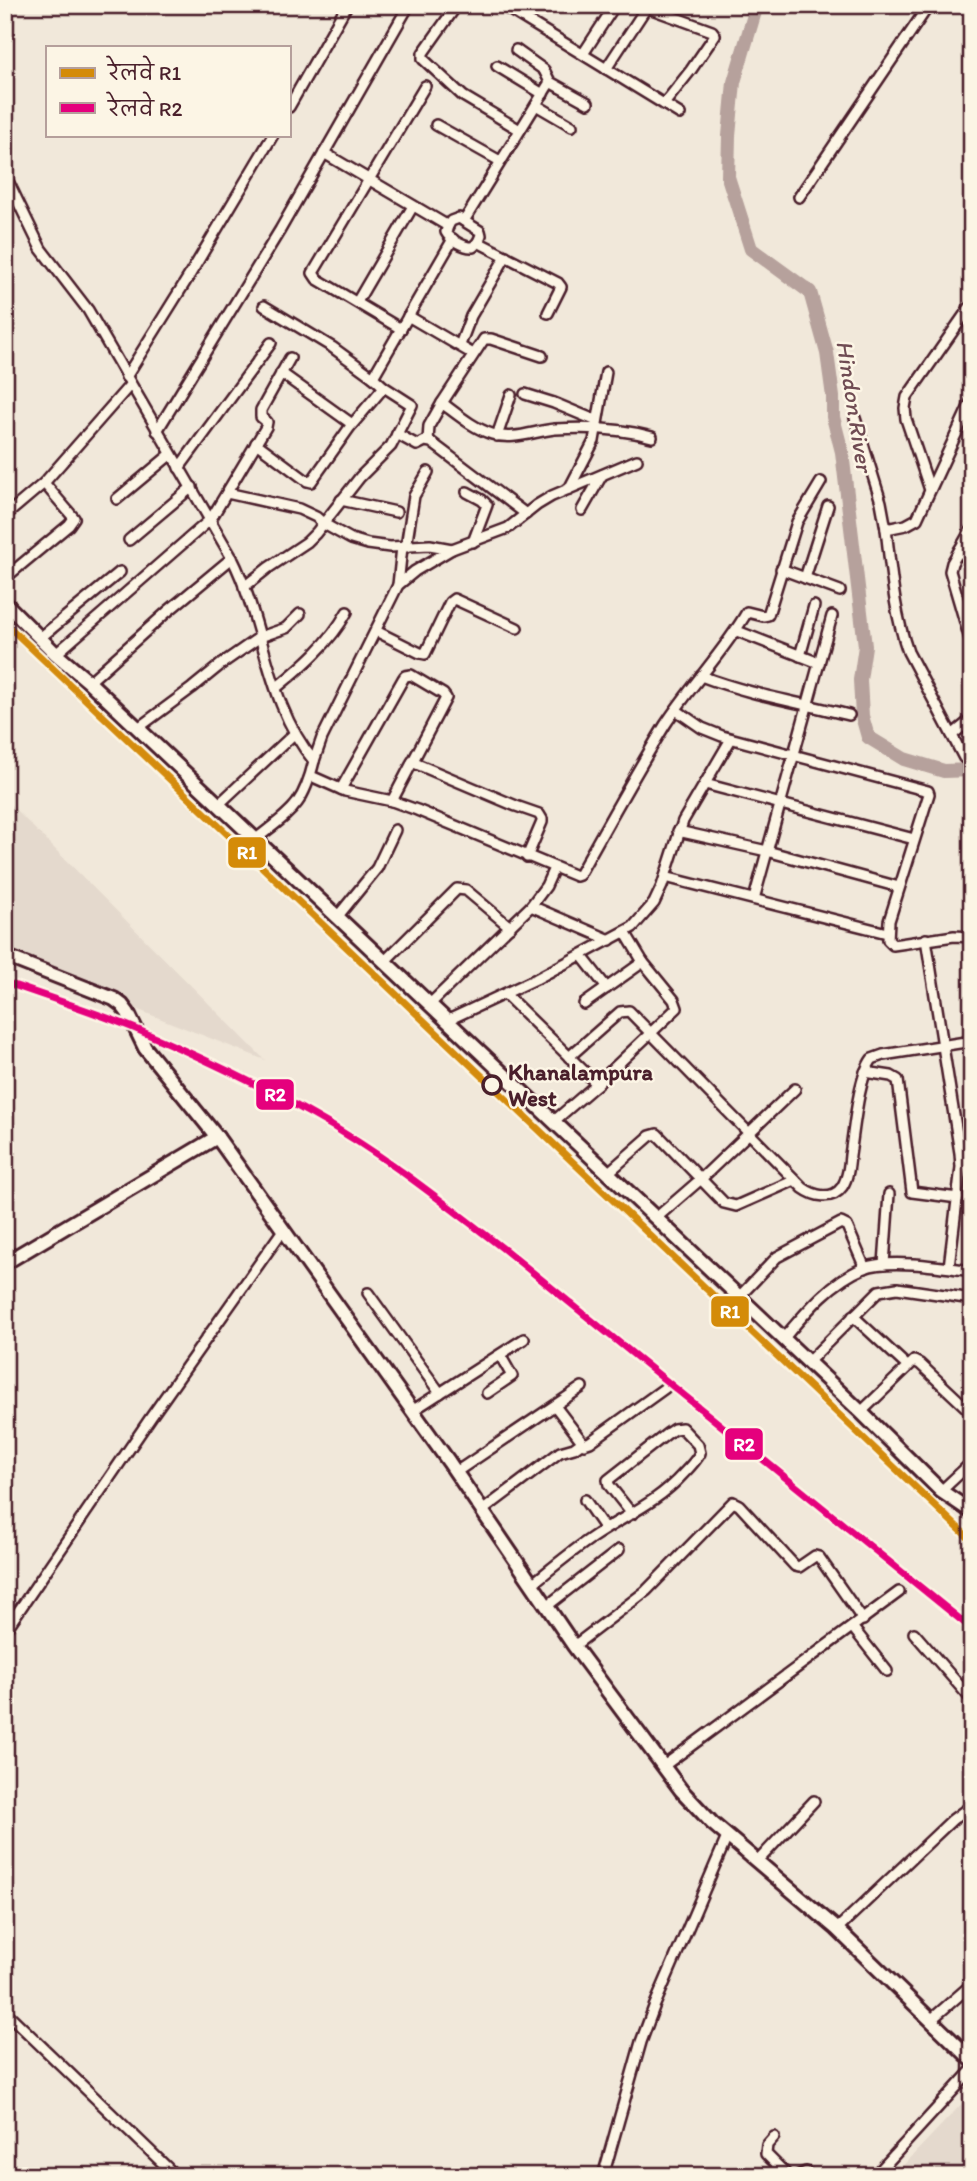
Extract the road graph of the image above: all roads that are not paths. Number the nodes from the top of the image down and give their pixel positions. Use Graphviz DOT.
graph roads {
  1 [pos="347,5"];
  2 [pos="409,5"];
  3 [pos="457,5"];
  4 [pos="615,5"];
  5 [pos="929,5"];
  6 [pos="647,6"];
  7 [pos="507,7"];
  8 [pos="516,50"];
  9 [pos="583,54"];
  10 [pos="497,66"];
  11 [pos="607,69"];
  12 [pos="550,82"];
  13 [pos="425,86"];
  14 [pos="542,94"];
  15 [pos="588,103"];
  16 [pos="536,104"];
  17 [pos="664,104"];
  18 [pos="290,105"];
  19 [pos="680,114"];
  20 [pos="436,125"];
  21 [pos="572,126"];
  22 [pos="520,130"];
  23 [pos="272,136"];
  24 [pos="324,153"];
  25 [pos="500,161"];
  26 [pos="5,174"];
  27 [pos="369,179"];
  28 [pos="799,197"];
  29 [pos="413,206"];
  30 [pos="464,221"];
  31 [pos="448,226"];
  32 [pos="453,239"];
  33 [pos="478,242"];
  34 [pos="506,256"];
  35 [pos="357,302"];
  36 [pos="972,304"];
  37 [pos="264,306"];
  38 [pos="548,313"];
  39 [pos="408,316"];
  40 [pos="401,329"];
  41 [pos="271,343"];
  42 [pos="460,345"];
  43 [pos="473,354"];
  44 [pos="542,356"];
  45 [pos="290,358"];
  46 [pos="606,372"];
  47 [pos="281,373"];
  48 [pos="373,377"];
  49 [pos="128,381"];
  50 [pos="384,387"];
  51 [pos="525,394"];
  52 [pos="511,395"];
  53 [pos="972,400"];
  54 [pos="442,403"];
  55 [pos="855,418"];
  56 [pos="352,424"];
  57 [pos="597,425"];
  58 [pos="157,431"];
  59 [pos="397,433"];
  60 [pos="497,436"];
  61 [pos="652,436"];
  62 [pos="428,441"];
  63 [pos="256,443"];
  64 [pos="171,454"];
  65 [pos="637,460"];
  66 [pos="179,468"];
  67 [pos="428,472"];
  68 [pos="603,475"];
  69 [pos="821,482"];
  70 [pos="44,483"];
  71 [pos="192,487"];
  72 [pos="569,489"];
  73 [pos="930,489"];
  74 [pos="467,492"];
  75 [pos="227,493"];
  76 [pos="117,499"];
  77 [pos="341,500"];
  78 [pos="828,506"];
  79 [pos="582,510"];
  80 [pos="396,512"];
  81 [pos="526,514"];
  82 [pos="5,516"];
  83 [pos="211,519"];
  84 [pos="324,524"];
  85 [pos="972,528"];
  86 [pos="886,529"];
  87 [pos="129,540"];
  88 [pos="473,542"];
  89 [pos="404,547"];
  90 [pos="453,549"];
  91 [pos="960,549"];
  92 [pos="232,558"];
  93 [pos="972,565"];
  94 [pos="781,569"];
  95 [pos="120,572"];
  96 [pos="805,578"];
  97 [pos="5,579"];
  98 [pos="398,585"];
  99 [pos="244,587"];
  100 [pos="841,591"];
  101 [pos="5,603"];
  102 [pos="814,606"];
  103 [pos="347,612"];
  104 [pos="300,614"];
  105 [pos="832,616"];
  106 [pos="517,628"];
  107 [pos="376,631"];
  108 [pos="737,631"];
  109 [pos="260,637"];
  110 [pos="40,638"];
  111 [pos="972,646"];
  112 [pos="57,654"];
  113 [pos="800,656"];
  114 [pos="819,663"];
  115 [pos="701,676"];
  116 [pos="89,682"];
  117 [pos="276,688"];
  118 [pos="807,705"];
  119 [pos="676,710"];
  120 [pos="849,715"];
  121 [pos="972,719"];
  122 [pos="138,728"];
  123 [pos="295,733"];
  124 [pos="951,735"];
  125 [pos="732,739"];
  126 [pos="793,755"];
  127 [pos="964,758"];
  128 [pos="314,761"];
  129 [pos="412,762"];
  130 [pos="310,776"];
  131 [pos="705,784"];
  132 [pos="341,789"];
  133 [pos="392,801"];
  134 [pos="779,803"];
  135 [pos="218,805"];
  136 [pos="395,830"];
  137 [pos="678,831"];
  138 [pos="914,839"];
  139 [pos="256,840"];
  140 [pos="767,851"];
  141 [pos="527,857"];
  142 [pos="554,868"];
  143 [pos="665,877"];
  144 [pos="899,887"];
  145 [pos="754,899"];
  146 [pos="531,906"];
  147 [pos="338,916"];
  148 [pos="510,927"];
  149 [pos="625,932"];
  150 [pos="887,933"];
  151 [pos="972,937"];
  152 [pos="926,939"];
  153 [pos="610,940"];
  154 [pos="581,955"];
  155 [pos="5,956"];
  156 [pos="385,961"];
  157 [pos="643,962"];
  158 [pos="607,988"];
  159 [pos="505,994"];
  160 [pos="584,1004"];
  161 [pos="429,1005"];
  162 [pos="446,1021"];
  163 [pos="652,1034"];
  164 [pos="972,1041"];
  165 [pos="943,1046"];
  166 [pos="569,1057"];
  167 [pos="865,1072"];
  168 [pos="597,1084"];
  169 [pos="795,1089"];
  170 [pos="553,1122"];
  171 [pos="749,1132"];
  172 [pos="217,1137"];
  173 [pos="961,1167"];
  174 [pos="972,1168"];
  175 [pos="609,1172"];
  176 [pos="701,1179"];
  177 [pos="795,1180"];
  178 [pos="889,1194"];
  179 [pos="958,1198"];
  180 [pos="656,1218"];
  181 [pos="283,1230"];
  182 [pos="5,1263"];
  183 [pos="884,1264"];
  184 [pos="865,1268"];
  185 [pos="949,1268"];
  186 [pos="972,1271"];
  187 [pos="368,1293"];
  188 [pos="738,1298"];
  189 [pos="972,1299"];
  190 [pos="853,1316"];
  191 [pos="524,1339"];
  192 [pos="783,1339"];
  193 [pos="500,1355"];
  194 [pos="807,1362"];
  195 [pos="907,1366"];
  196 [pos="582,1387"];
  197 [pos="665,1388"];
  198 [pos="487,1393"];
  199 [pos="440,1394"];
  200 [pos="555,1406"];
  201 [pos="970,1408"];
  202 [pos="412,1411"];
  203 [pos="861,1412"];
  204 [pos="581,1443"];
  205 [pos="972,1462"];
  206 [pos="456,1472"];
  207 [pos="941,1491"];
  208 [pos="585,1500"];
  209 [pos="482,1511"];
  210 [pos="972,1512"];
  211 [pos="632,1514"];
  212 [pos="605,1529"];
  213 [pos="620,1550"];
  214 [pos="532,1584"];
  215 [pos="899,1592"];
  216 [pos="547,1606"];
  217 [pos="863,1620"];
  218 [pos="853,1628"];
  219 [pos="5,1631"];
  220 [pos="914,1633"];
  221 [pos="574,1647"];
  222 [pos="887,1671"];
  223 [pos="972,1700"];
  224 [pos="665,1765"];
  225 [pos="814,1801"];
  226 [pos="972,1810"];
  227 [pos="727,1837"];
  228 [pos="757,1862"];
  229 [pos="838,1929"];
  230 [pos="972,1984"];
  231 [pos="5,2011"];
  232 [pos="932,2020"];
  233 [pos="972,2060"];
  234 [pos="972,2070"];
  235 [pos="774,2137"];
  236 [pos="176,2176"];
  237 [pos="603,2176"];
  238 [pos="788,2176"];
  239 [pos="797,2176"];
  240 [pos="811,2176"];
  241 [pos="875,2176"];
  1 -- 18 [label="street"];
  2 -- 24 [label="street"];
  3 -- 22 [label="street"];
  4 -- 9 [label="street"];
  5 -- 28 [label="street"];
  6 -- 11 [label="street"];
  6 -- 17 [label="street"];
  7 -- 9 [label="street"];
  8 -- 12 [label="street"];
  9 -- 11 [label="street"];
  10 -- 14 [label="street"];
  11 -- 17 [label="street"];
  12 -- 14 [label="street"];
  12 -- 15 [label="street"];
  13 -- 27 [label="street"];
  14 -- 16 [label="street"];
  16 -- 21 [label="street"];
  16 -- 22 [label="street"];
  17 -- 19 [label="street"];
  20 -- 25 [label="street"];
  22 -- 25 [label="street"];
  23 -- 49 [label="street"];
  24 -- 27 [label="street"];
  24 -- 58 [label="street"];
  25 -- 30 [label="street"];
  26 -- 49 [label="street"];
  27 -- 29 [label="street"];
  27 -- 35 [label="street"];
  29 -- 31 [label="street"];
  29 -- 35 [label="street"];
  30 -- 31 [label="street"];
  30 -- 33 [label="street"];
  31 -- 32 [label="street"];
  32 -- 33 [label="street"];
  32 -- 39 [label="street"];
  33 -- 34 [label="street"];
  34 -- 38 [label="street"];
  34 -- 42 [label="street"];
  35 -- 40 [label="street"];
  36 -- 73 [label="street"];
  37 -- 48 [label="street"];
  39 -- 40 [label="street"];
  39 -- 42 [label="street"];
  40 -- 48 [label="street"];
  41 -- 66 [label="street"];
  42 -- 43 [label="street"];
  43 -- 44 [label="street"];
  43 -- 54 [label="street"];
  45 -- 47 [label="street"];
  46 -- 57 [label="street"];
  47 -- 56 [label="street"];
  47 -- 63 [label="street"];
  48 -- 50 [label="street"];
  49 -- 58 [label="street"];
  49 -- 70 [label="street"];
  50 -- 56 [label="street"];
  50 -- 59 [label="street"];
  51 -- 57 [label="street"];
  52 -- 60 [label="street"];
  53 -- 73 [label="street"];
  54 -- 60 [label="street"];
  54 -- 62 [label="street"];
  55 -- 86 [label="street"];
  56 -- 63 [label="street"];
  57 -- 60 [label="street"];
  57 -- 61 [label="street"];
  57 -- 72 [label="street"];
  58 -- 64 [label="street"];
  59 -- 62 [label="street"];
  59 -- 77 [label="street"];
  62 -- 81 [label="street"];
  63 -- 75 [label="street"];
  64 -- 66 [label="street"];
  64 -- 76 [label="street"];
  65 -- 68 [label="street"];
  66 -- 71 [label="street"];
  67 -- 89 [label="street"];
  68 -- 72 [label="street"];
  68 -- 79 [label="street"];
  69 -- 94 [label="street"];
  70 -- 82 [label="street"];
  70 -- 97 [label="street"];
  71 -- 83 [label="street"];
  71 -- 87 [label="street"];
  72 -- 81 [label="street"];
  73 -- 86 [label="street"];
  74 -- 88 [label="street"];
  75 -- 83 [label="street"];
  75 -- 84 [label="street"];
  77 -- 80 [label="street"];
  77 -- 84 [label="street"];
  78 -- 96 [label="street"];
  81 -- 88 [label="street"];
  83 -- 92 [label="street"];
  83 -- 112 [label="street"];
  84 -- 89 [label="street"];
  84 -- 99 [label="street"];
  85 -- 91 [label="street"];
  86 -- 124 [label="street"];
  88 -- 90 [label="street"];
  89 -- 90 [label="street"];
  89 -- 98 [label="street"];
  90 -- 98 [label="street"];
  91 -- 93 [label="street"];
  91 -- 111 [label="street"];
  92 -- 99 [label="street"];
  92 -- 116 [label="street"];
  94 -- 96 [label="street"];
  94 -- 108 [label="street"];
  95 -- 110 [label="street"];
  96 -- 100 [label="street"];
  98 -- 107 [label="street"];
  99 -- 109 [label="street"];
  101 -- 110 [label="street"];
  102 -- 113 [label="street"];
  103 -- 117 [label="street"];
  104 -- 109 [label="street"];
  105 -- 114 [label="street"];
  106 -- 107 [label="street"];
  107 -- 128 [label="street"];
  108 -- 113 [label="street"];
  108 -- 115 [label="street"];
  109 -- 117 [label="street"];
  109 -- 122 [label="street"];
  110 -- 112 [label="street"];
  112 -- 116 [label="street"];
  113 -- 114 [label="street"];
  114 -- 118 [label="street"];
  115 -- 118 [label="street"];
  115 -- 119 [label="street"];
  116 -- 122 [label="street"];
  117 -- 123 [label="street"];
  118 -- 120 [label="street"];
  118 -- 126 [label="street"];
  119 -- 125 [label="street"];
  119 -- 142 [label="street"];
  121 -- 124 [label="street"];
  122 -- 135 [label="street"];
  123 -- 128 [label="street"];
  123 -- 135 [label="street"];
  124 -- 127 [label="street"];
  125 -- 126 [label="street"];
  125 -- 131 [label="street"];
  126 -- 134 [label="street"];
  126 -- 138 [label="street"];
  128 -- 130 [label="street"];
  129 -- 132 [label="street"];
  129 -- 133 [label="street"];
  129 -- 141 [label="street"];
  130 -- 132 [label="street"];
  130 -- 139 [label="street"];
  131 -- 134 [label="street"];
  131 -- 137 [label="street"];
  132 -- 133 [label="street"];
  133 -- 141 [label="street"];
  134 -- 138 [label="street"];
  134 -- 140 [label="street"];
  135 -- 139 [label="street"];
  136 -- 147 [label="street"];
  137 -- 140 [label="street"];
  137 -- 143 [label="street"];
  138 -- 144 [label="street"];
  139 -- 147 [label="street"];
  140 -- 144 [label="street"];
  140 -- 145 [label="street"];
  141 -- 142 [label="street"];
  142 -- 146 [label="street"];
  143 -- 145 [label="street"];
  143 -- 149 [label="street"];
  144 -- 150 [label="street"];
  145 -- 150 [label="street"];
  146 -- 148 [label="street"];
  146 -- 153 [label="street"];
  147 -- 156 [label="street"];
  148 -- 156 [label="street"];
  148 -- 161 [label="street"];
  149 -- 153 [label="street"];
  149 -- 157 [label="street"];
  150 -- 152 [label="street"];
  151 -- 152 [label="street"];
  152 -- 165 [label="street"];
  153 -- 154 [label="street"];
  154 -- 158 [label="street"];
  154 -- 159 [label="street"];
  155 -- 172 [label="street"];
  156 -- 161 [label="street"];
  157 -- 158 [label="street"];
  157 -- 163 [label="street"];
  158 -- 160 [label="street"];
  159 -- 162 [label="street"];
  159 -- 166 [label="street"];
  161 -- 162 [label="street"];
  162 -- 170 [label="street"];
  163 -- 166 [label="street"];
  163 -- 168 [label="street"];
  163 -- 171 [label="street"];
  164 -- 165 [label="street"];
  165 -- 167 [label="street"];
  165 -- 173 [label="street"];
  166 -- 168 [label="street"];
  167 -- 177 [label="street"];
  167 -- 179 [label="street"];
  168 -- 170 [label="street"];
  169 -- 171 [label="street"];
  170 -- 175 [label="street"];
  171 -- 176 [label="street"];
  171 -- 177 [label="street"];
  172 -- 181 [label="street"];
  172 -- 182 [label="street"];
  173 -- 174 [label="street"];
  173 -- 179 [label="street"];
  175 -- 176 [label="street"];
  175 -- 180 [label="street"];
  176 -- 177 [label="street"];
  176 -- 180 [label="street"];
  178 -- 183 [label="street"];
  179 -- 185 [label="street"];
  180 -- 188 [label="street"];
  181 -- 202 [label="street"];
  181 -- 219 [label="street"];
  183 -- 184 [label="street"];
  183 -- 185 [label="street"];
  184 -- 188 [label="street"];
  184 -- 192 [label="street"];
  185 -- 186 [label="street"];
  187 -- 199 [label="street"];
  188 -- 192 [label="street"];
  189 -- 190 [label="street"];
  190 -- 194 [label="street"];
  190 -- 195 [label="street"];
  191 -- 193 [label="street"];
  192 -- 194 [label="street"];
  193 -- 198 [label="street"];
  193 -- 199 [label="street"];
  194 -- 203 [label="street"];
  195 -- 201 [label="street"];
  195 -- 203 [label="street"];
  196 -- 200 [label="street"];
  197 -- 204 [label="street"];
  199 -- 202 [label="street"];
  200 -- 204 [label="street"];
  200 -- 206 [label="street"];
  202 -- 206 [label="street"];
  203 -- 207 [label="street"];
  204 -- 209 [label="street"];
  205 -- 207 [label="street"];
  206 -- 209 [label="street"];
  207 -- 210 [label="street"];
  208 -- 212 [label="street"];
  209 -- 214 [label="street"];
  211 -- 211 [label="street"];
  211 -- 212 [label="street"];
  212 -- 214 [label="street"];
  213 -- 216 [label="street"];
  214 -- 216 [label="street"];
  215 -- 217 [label="street"];
  216 -- 221 [label="street"];
  217 -- 218 [label="street"];
  217 -- 221 [label="street"];
  218 -- 222 [label="street"];
  218 -- 224 [label="street"];
  220 -- 223 [label="street"];
  221 -- 224 [label="street"];
  224 -- 227 [label="street"];
  225 -- 228 [label="street"];
  226 -- 229 [label="street"];
  227 -- 228 [label="street"];
  227 -- 237 [label="street"];
  228 -- 229 [label="street"];
  229 -- 232 [label="street"];
  230 -- 232 [label="street"];
  231 -- 236 [label="street"];
  232 -- 233 [label="street"];
  234 -- 241 [label="street"];
  235 -- 238 [label="street"];
  239 -- 240 [label="street"];
}
